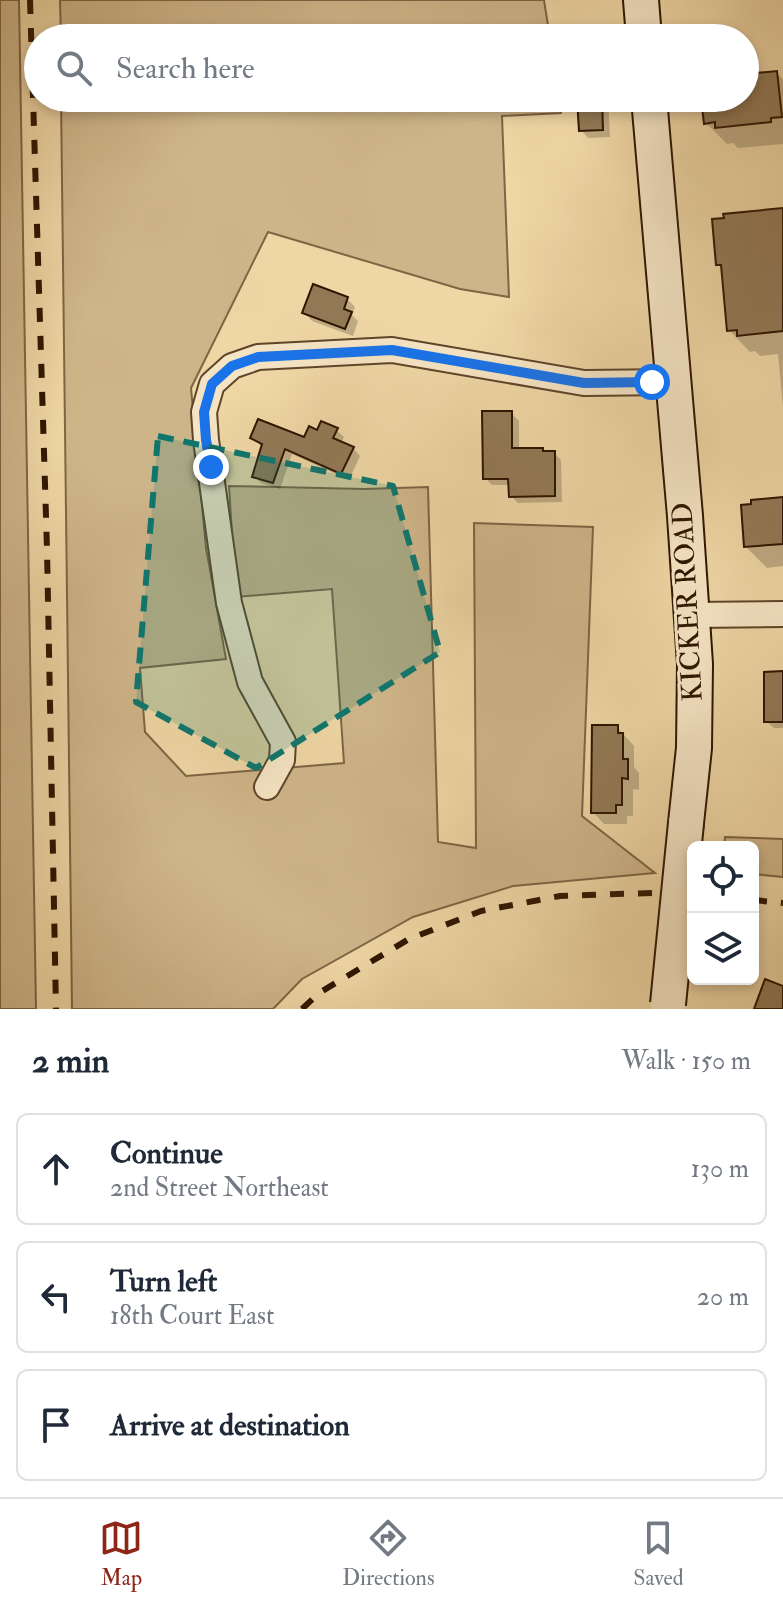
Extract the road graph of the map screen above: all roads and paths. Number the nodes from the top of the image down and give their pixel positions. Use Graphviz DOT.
graph roads {
  1 [pos="641,0"];
  2 [pos="643,24"];
  3 [pos="650,112"];
  4 [pos="673,382"];
  5 [pos="783,614"];
  6 [pos="692,615"];
  7 [pos="267,787"];
  8 [pos="668,1006"];
  1 -- 2 [label="main road"];
  3 -- 4 [label="main road, KICKER ROAD"];
  4 -- 6 [label="main road, KICKER ROAD"];
  4 -- 7 [label="street"];
  5 -- 6 [label="street"];
  6 -- 8 [label="main road, KICKER ROAD, bridge"];
}
